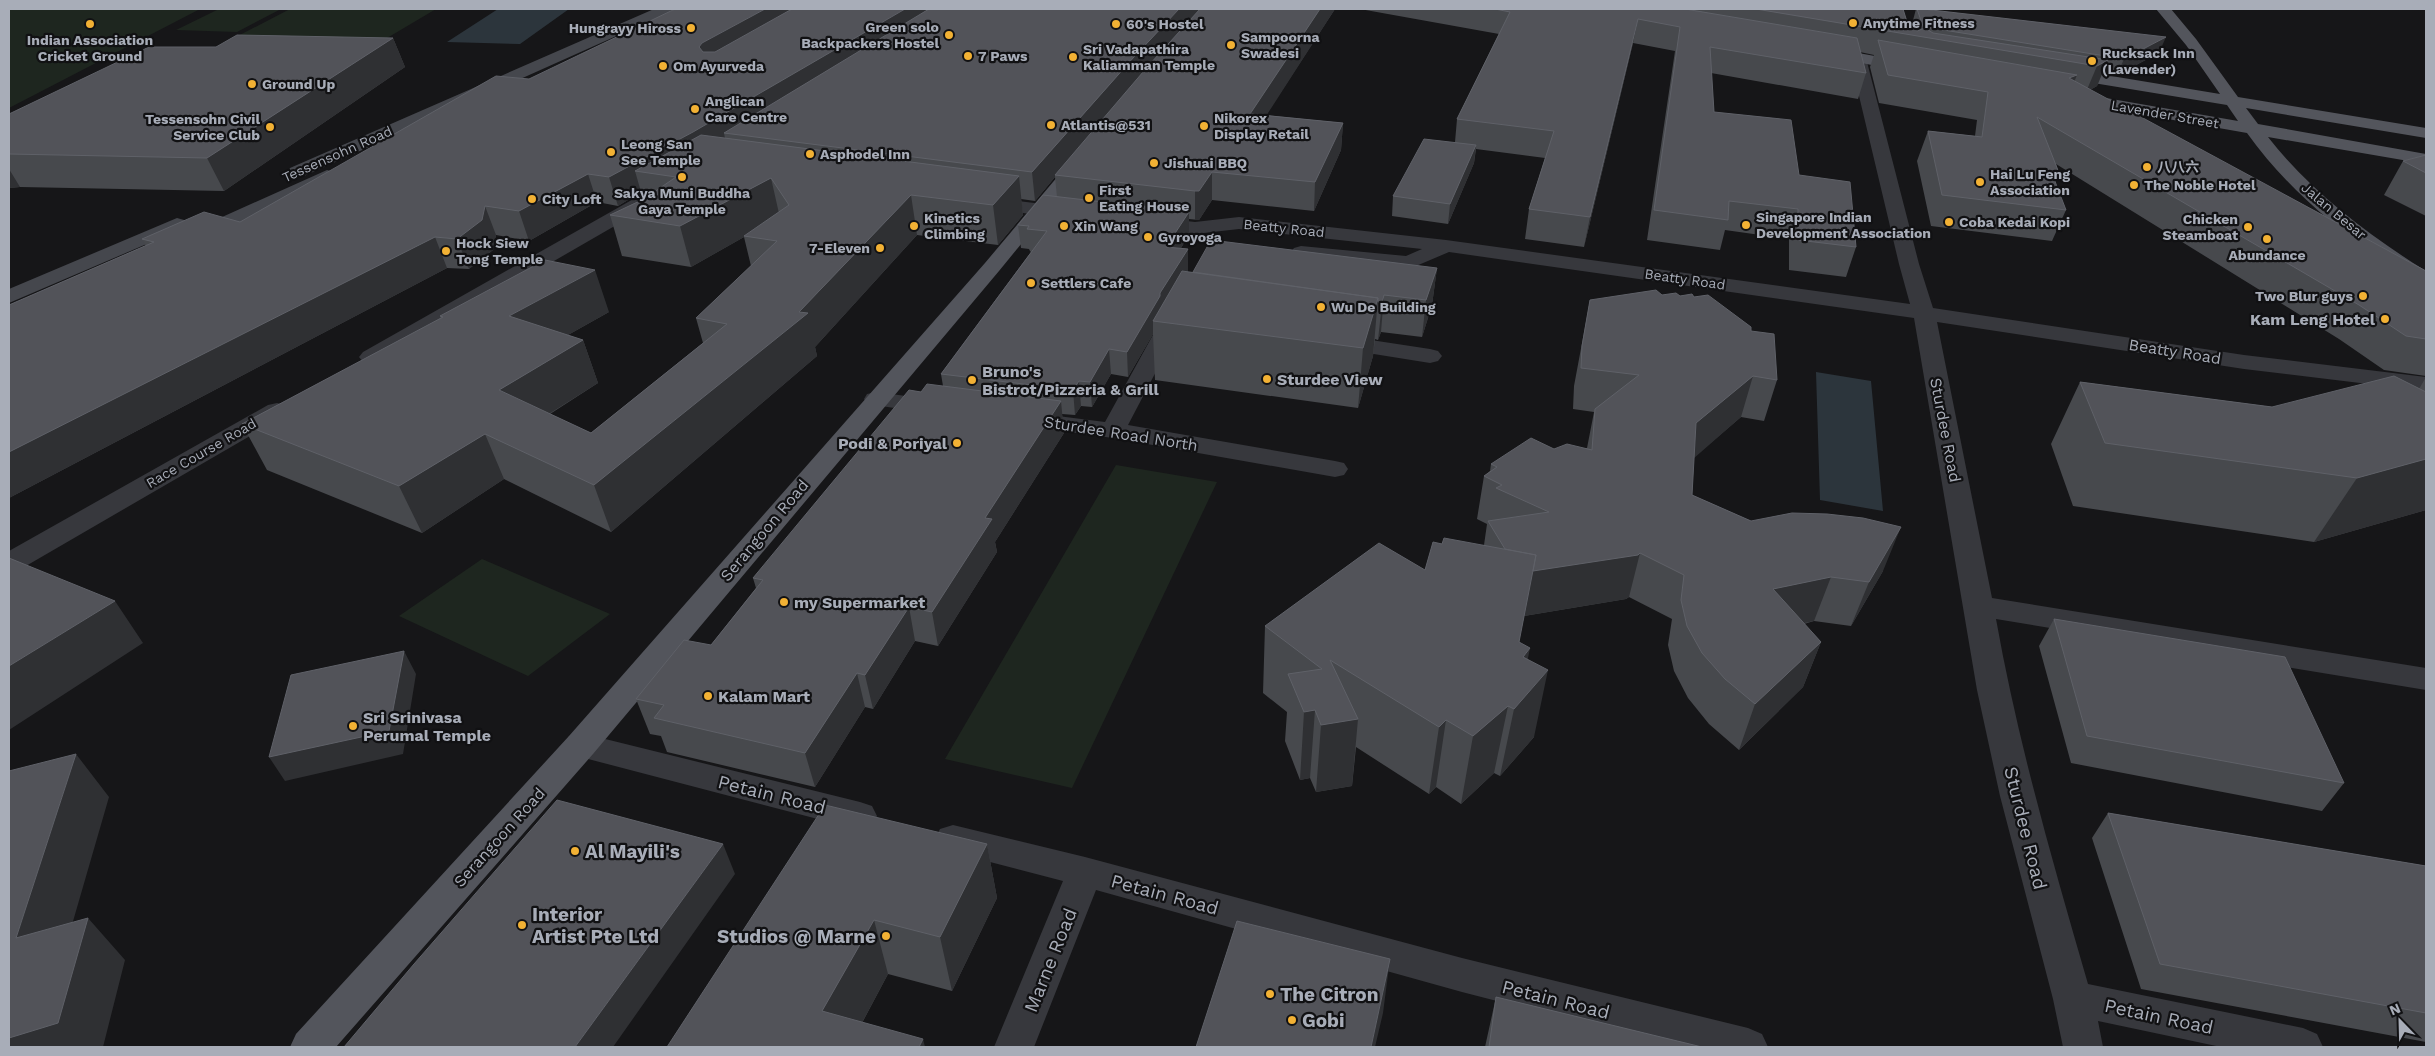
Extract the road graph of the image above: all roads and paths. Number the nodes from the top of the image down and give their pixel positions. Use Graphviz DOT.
graph roads {
  1 [pos="2162,9"];
  2 [pos="674,11"];
  3 [pos="1810,49"];
  4 [pos="1858,58"];
  5 [pos="1923,70"];
  6 [pos="2078,98"];
  7 [pos="2232,100"];
  8 [pos="2131,124"];
  9 [pos="2253,129"];
  10 [pos="2426,133"];
  11 [pos="1090,148"];
  12 [pos="2426,159"];
  13 [pos="661,191"];
  14 [pos="965,200"];
  15 [pos="1038,209"];
  16 [pos="1089,215"];
  17 [pos="2310,217"];
  18 [pos="1137,221"];
  19 [pos="1195,228"];
  20 [pos="1222,243"];
  21 [pos="1446,246"];
  22 [pos="1284,250"];
  23 [pos="2396,262"];
  24 [pos="2426,280"];
  25 [pos="85,286"];
  26 [pos="9,297"];
  27 [pos="1924,313"];
  28 [pos="1183,314"];
  29 [pos="1321,340"];
  30 [pos="1430,356"];
  31 [pos="355,366"];
  32 [pos="2426,384"];
  33 [pos="299,398"];
  34 [pos="876,399"];
  35 [pos="960,410"];
  36 [pos="1007,416"];
  37 [pos="1114,430"];
  38 [pos="1335,469"];
  39 [pos="9,563"];
  40 [pos="1980,606"];
  41 [pos="2426,679"];
  42 [pos="581,745"];
  43 [pos="1084,872"];
  44 [pos="2073,999"];
  45 [pos="310,1047"];
  46 [pos="1014,1047"];
  47 [pos="1748,1047"];
  48 [pos="2083,1047"];
  49 [pos="2303,1047"];
  1 -- 7 [label="main road, Jalan Besar"];
  2 -- 25 [label="street, Tessensohn Road"];
  2 -- 26 [label="street, Tessensohn Road"];
  3 -- 4 [label="main road"];
  4 -- 5 [label="main road"];
  4 -- 27 [label="street"];
  6 -- 7 [label="main road, Lavender Street"];
  6 -- 8 [label="main road"];
  6 -- 9 [label="main road, Lavender Street"];
  7 -- 9 [label="main road, Jalan Besar"];
  7 -- 10 [label="main road, Lavender Street"];
  9 -- 12 [label="main road, Lavender Street"];
  9 -- 23 [label="main road, Jalan Besar"];
  11 -- 15 [label="main road, Serangoon Road"];
  13 -- 31 [label="street"];
  14 -- 15 [label="street"];
  15 -- 16 [label="street"];
  15 -- 34 [label="main road, Serangoon Road"];
  17 -- 23 [label="main road"];
  18 -- 19 [label="street, Beatty Road"];
  19 -- 20 [label="street"];
  19 -- 21 [label="street, Beatty Road"];
  21 -- 22 [label="street, Beatty Road"];
  21 -- 27 [label="street, Beatty Road"];
  23 -- 24 [label="main road, Jalan Besar"];
  27 -- 32 [label="street, Beatty Road"];
  27 -- 40 [label="street, Sturdee Road"];
  28 -- 37 [label="street"];
  29 -- 30 [label="street"];
  33 -- 39 [label="street, Race Course Road"];
  34 -- 35 [label="street"];
  34 -- 42 [label="main road, Serangoon Road"];
  36 -- 37 [label="street, Sturdee Road North"];
  37 -- 38 [label="street, Sturdee Road North"];
  40 -- 41 [label="street"];
  40 -- 44 [label="street, Sturdee Road"];
  42 -- 43 [label="street, Petain Road"];
  42 -- 45 [label="main road, Serangoon Road"];
  43 -- 46 [label="street, Marne Road"];
  43 -- 47 [label="street, Petain Road"];
  44 -- 48 [label="street, Sturdee Road"];
  44 -- 49 [label="street, Petain Road"];
}
